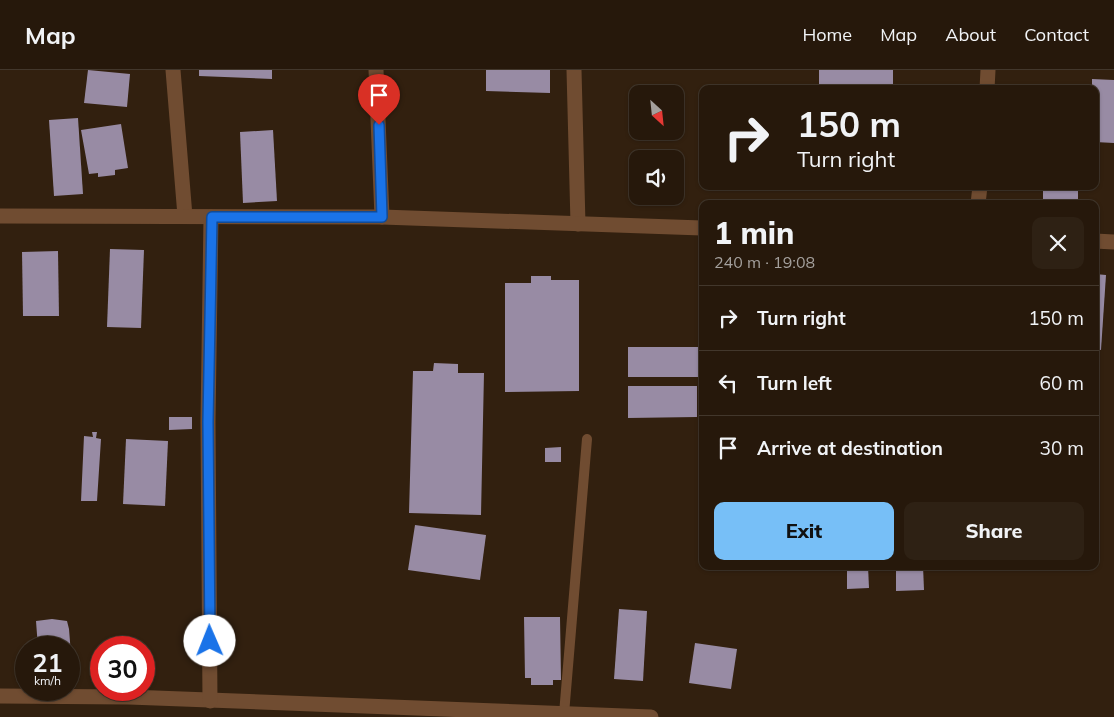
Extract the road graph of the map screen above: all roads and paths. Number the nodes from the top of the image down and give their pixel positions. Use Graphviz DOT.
graph roads {
  1 [pos="172,70"];
  2 [pos="376,70"];
  3 [pos="574,70"];
  4 [pos="988,70"];
  5 [pos="987,85"];
  6 [pos="0,216"];
  7 [pos="185,216"];
  8 [pos="212,217"];
  9 [pos="382,217"];
  10 [pos="578,224"];
  11 [pos="699,228"];
  12 [pos="1099,241"];
  13 [pos="1114,242"];
  14 [pos="587,439"];
  15 [pos="0,696"];
  16 [pos="210,700"];
  17 [pos="564,714"];
  18 [pos="651,717"];
  1 -- 7 [label="street"];
  2 -- 9 [label="street"];
  3 -- 10 [label="street"];
  4 -- 5 [label="street"];
  6 -- 7 [label="street"];
  7 -- 8 [label="street"];
  8 -- 9 [label="street"];
  8 -- 16 [label="street"];
  9 -- 10 [label="street"];
  10 -- 11 [label="street"];
  12 -- 13 [label="street"];
  14 -- 17 [label="lane"];
  15 -- 16 [label="street"];
  16 -- 17 [label="street"];
  17 -- 18 [label="street"];
}
